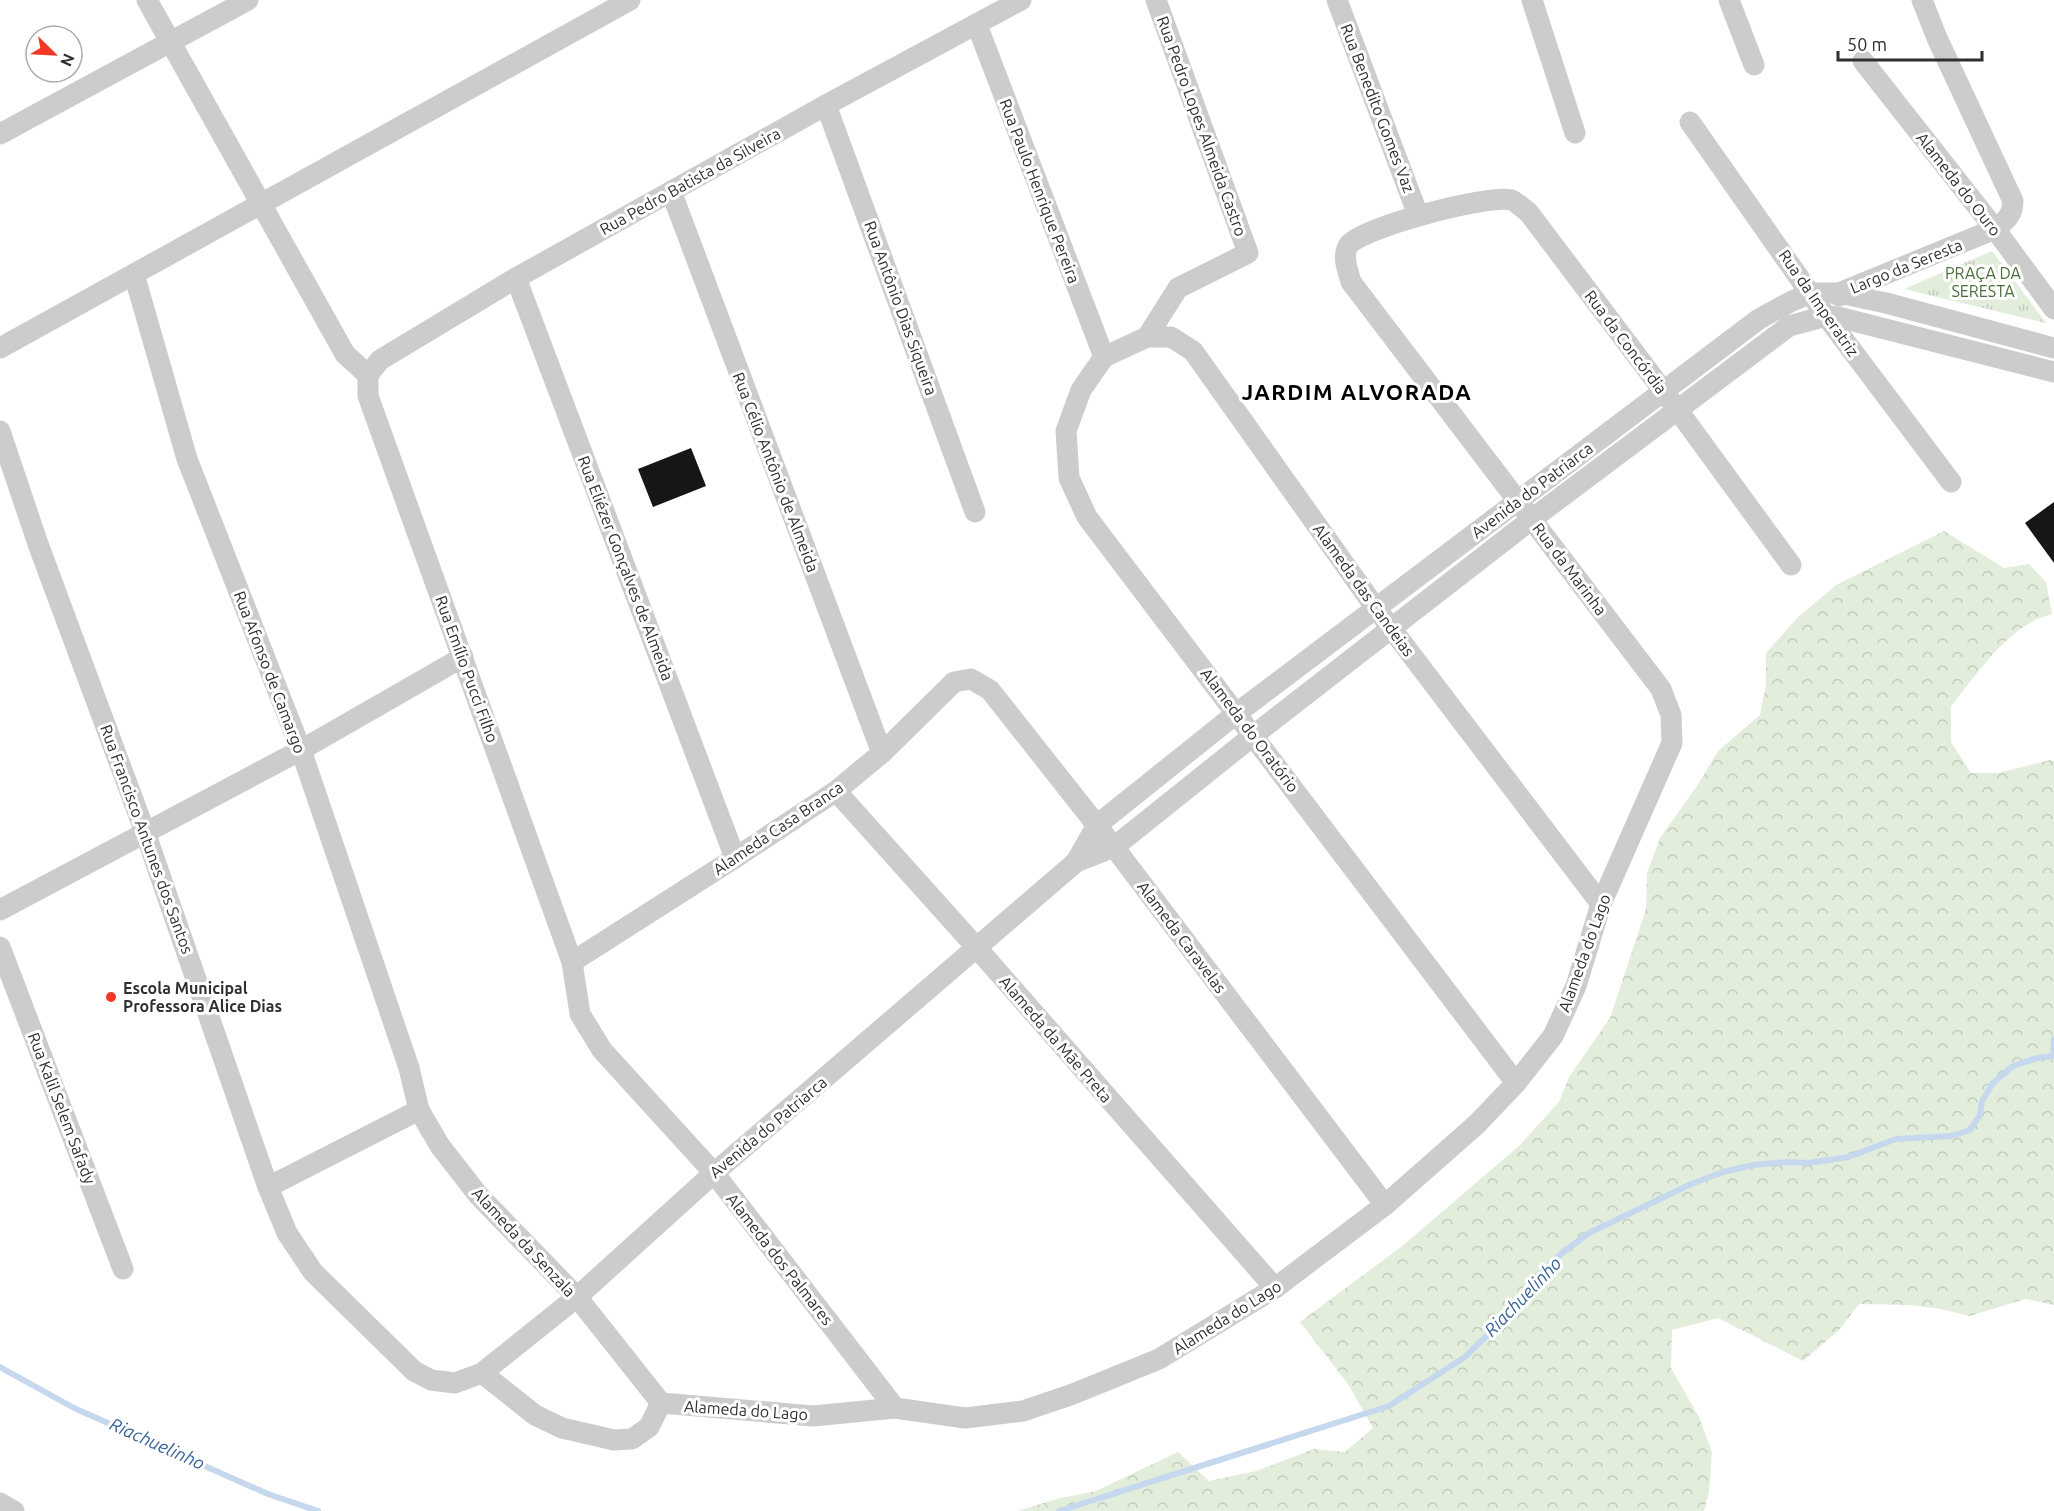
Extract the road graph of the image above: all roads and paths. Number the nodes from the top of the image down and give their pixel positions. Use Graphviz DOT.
graph roads {
  1 [pos="147,0"];
  2 [pos="248,0"];
  3 [pos="630,0"];
  4 [pos="1022,0"];
  5 [pos="1156,0"];
  6 [pos="1337,0"];
  7 [pos="1532,0"];
  8 [pos="1729,0"];
  9 [pos="1922,0"];
  10 [pos="977,25"];
  11 [pos="170,42"];
  12 [pos="1863,61"];
  13 [pos="1754,65"];
  14 [pos="826,105"];
  15 [pos="1690,122"];
  16 [pos="1575,133"];
  17 [pos="0,134"];
  18 [pos="671,191"];
  19 [pos="262,204"];
  20 [pos="1418,215"];
  21 [pos="1995,229"];
  22 [pos="134,274"];
  23 [pos="516,278"];
  24 [pos="1812,293"];
  25 [pos="1839,293"];
  26 [pos="2054,309"];
  27 [pos="1832,317"];
  28 [pos="1147,337"];
  29 [pos="0,348"];
  30 [pos="2054,348"];
  31 [pos="1104,357"];
  32 [pos="2054,372"];
  33 [pos="368,375"];
  34 [pos="1664,392"];
  35 [pos="1677,409"];
  36 [pos="0,431"];
  37 [pos="1951,482"];
  38 [pos="1519,500"];
  39 [pos="975,512"];
  40 [pos="1532,519"];
  41 [pos="1791,565"];
  42 [pos="1375,607"];
  43 [pos="1392,629"];
  44 [pos="463,657"];
  45 [pos="970,679"];
  46 [pos="1662,689"];
  47 [pos="1237,713"];
  48 [pos="1254,735"];
  49 [pos="301,750"];
  50 [pos="882,753"];
  51 [pos="836,791"];
  52 [pos="1097,825"];
  53 [pos="145,831"];
  54 [pos="1114,847"];
  55 [pos="735,858"];
  56 [pos="1076,862"];
  57 [pos="1601,904"];
  58 [pos="0,910"];
  59 [pos="0,947"];
  60 [pos="976,947"];
  61 [pos="572,962"];
  62 [pos="409,1068"];
  63 [pos="1516,1083"];
  64 [pos="419,1110"];
  65 [pos="714,1173"];
  66 [pos="268,1187"];
  67 [pos="1385,1205"];
  68 [pos="123,1269"];
  69 [pos="1275,1288"];
  70 [pos="577,1297"];
  71 [pos="482,1373"];
  72 [pos="455,1383"];
  73 [pos="661,1403"];
  74 [pos="895,1408"];
  75 [pos="0,1503"];
  76 [pos="14,1511"];
  1 -- 11 [label="street"];
  2 -- 11 [label="street"];
  3 -- 19 [label="street"];
  4 -- 10 [label="street, Rua Pedro Batista da Silveira"];
  5 -- 28 [label="street, Rua Pedro Lopes Almeida Castro"];
  6 -- 20 [label="street, Rua Benedito Gomes Vaz"];
  7 -- 16 [label="street"];
  8 -- 13 [label="street"];
  9 -- 21 [label="street"];
  10 -- 14 [label="street, Rua Pedro Batista da Silveira"];
  10 -- 31 [label="street, Rua Paulo Henrique Pereira"];
  11 -- 17 [label="street"];
  11 -- 19 [label="street"];
  12 -- 21 [label="street, Alameda do Ouro"];
  14 -- 18 [label="street, Rua Pedro Batista da Silveira"];
  14 -- 39 [label="street, Rua Antônio Dias Siqueira"];
  15 -- 24 [label="street, Rua da Imperatriz"];
  18 -- 23 [label="street, Rua Pedro Batista da Silveira"];
  18 -- 50 [label="street, Rua Célio Antônio de Almeida"];
  19 -- 22 [label="street"];
  19 -- 33 [label="street"];
  20 -- 34 [label="street, Rua da Concórdia"];
  20 -- 38 [label="street, Rua da Marinha"];
  21 -- 25 [label="street, Largo da Seresta"];
  21 -- 26 [label="street, Alameda do Ouro"];
  22 -- 29 [label="street"];
  22 -- 49 [label="street, Rua Afonso de Camargo"];
  23 -- 33 [label="street, Rua Pedro Batista da Silveira"];
  23 -- 55 [label="street, Rua Eliézer Gonçalves de Almeida"];
  24 -- 25 [label="street, Avenida do Patriarca"];
  24 -- 27 [label="street, Rua da Imperatriz"];
  24 -- 34 [label="street, Avenida do Patriarca"];
  25 -- 27 [label="street, Largo da Seresta"];
  25 -- 30 [label="street, Avenida do Patriarca"];
  27 -- 32 [label="street, Avenida do Patriarca"];
  27 -- 35 [label="street, Avenida do Patriarca"];
  27 -- 37 [label="street, Rua da Imperatriz"];
  28 -- 31 [label="street"];
  28 -- 42 [label="street, Alameda das Candeias"];
  31 -- 47 [label="street, Alameda do Oratório"];
  33 -- 44 [label="street, Rua Emílio Pucci Filho"];
  34 -- 35 [label="street, Rua da Concórdia"];
  34 -- 38 [label="street, Avenida do Patriarca"];
  35 -- 40 [label="street, Avenida do Patriarca"];
  35 -- 41 [label="street, Rua da Concórdia"];
  36 -- 53 [label="street, Rua Francisco Antunes dos Santos"];
  38 -- 40 [label="street, Rua da Marinha"];
  38 -- 42 [label="street, Avenida do Patriarca"];
  40 -- 43 [label="street, Avenida do Patriarca"];
  40 -- 46 [label="street, Rua da Marinha"];
  42 -- 43 [label="street, Alameda das Candeias"];
  42 -- 47 [label="street, Avenida do Patriarca"];
  43 -- 48 [label="street, Avenida do Patriarca"];
  43 -- 57 [label="street, Alameda das Candeias"];
  44 -- 49 [label="street"];
  44 -- 61 [label="street, Rua Emílio Pucci Filho"];
  45 -- 50 [label="street, Alameda Casa Branca"];
  45 -- 52 [label="street, Alameda Caravelas"];
  46 -- 57 [label="street, Alameda do Lago"];
  47 -- 48 [label="street, Alameda do Oratório"];
  47 -- 52 [label="street, Avenida do Patriarca"];
  48 -- 54 [label="street, Avenida do Patriarca"];
  48 -- 63 [label="street, Alameda do Oratório"];
  49 -- 53 [label="street"];
  49 -- 62 [label="street, Rua Afonso de Camargo"];
  50 -- 51 [label="street, Alameda Casa Branca"];
  51 -- 55 [label="street, Alameda Casa Branca"];
  51 -- 60 [label="street, Alameda da Mãe Preta"];
  52 -- 54 [label="street, Alameda Caravelas"];
  52 -- 56 [label="street, Avenida do Patriarca"];
  53 -- 58 [label="street"];
  53 -- 66 [label="street, Rua Francisco Antunes dos Santos"];
  54 -- 56 [label="street, Avenida do Patriarca"];
  54 -- 67 [label="street, Alameda Caravelas"];
  55 -- 61 [label="street, Alameda Casa Branca"];
  56 -- 60 [label="street, Avenida do Patriarca"];
  57 -- 63 [label="street, Alameda do Lago"];
  59 -- 68 [label="street, Rua Kalil Selem Safady"];
  60 -- 65 [label="street, Avenida do Patriarca"];
  60 -- 69 [label="street, Alameda da Mãe Preta"];
  61 -- 65 [label="street, Alameda dos Palmares"];
  62 -- 64 [label="street, Alameda da Senzala"];
  63 -- 67 [label="street, Alameda do Lago"];
  64 -- 66 [label="street"];
  64 -- 70 [label="street, Alameda da Senzala"];
  65 -- 70 [label="street, Avenida do Patriarca"];
  65 -- 74 [label="street, Alameda dos Palmares"];
  66 -- 72 [label="street, Rua Francisco Antunes dos Santos"];
  67 -- 69 [label="street, Alameda do Lago"];
  69 -- 74 [label="street, Alameda do Lago"];
  70 -- 71 [label="street, Avenida do Patriarca"];
  70 -- 73 [label="street, Alameda da Senzala"];
  71 -- 72 [label="street, Avenida do Patriarca"];
  71 -- 73 [label="street, Alameda do Lago"];
  73 -- 74 [label="street, Alameda do Lago"];
  75 -- 76 [label="street"];
}
